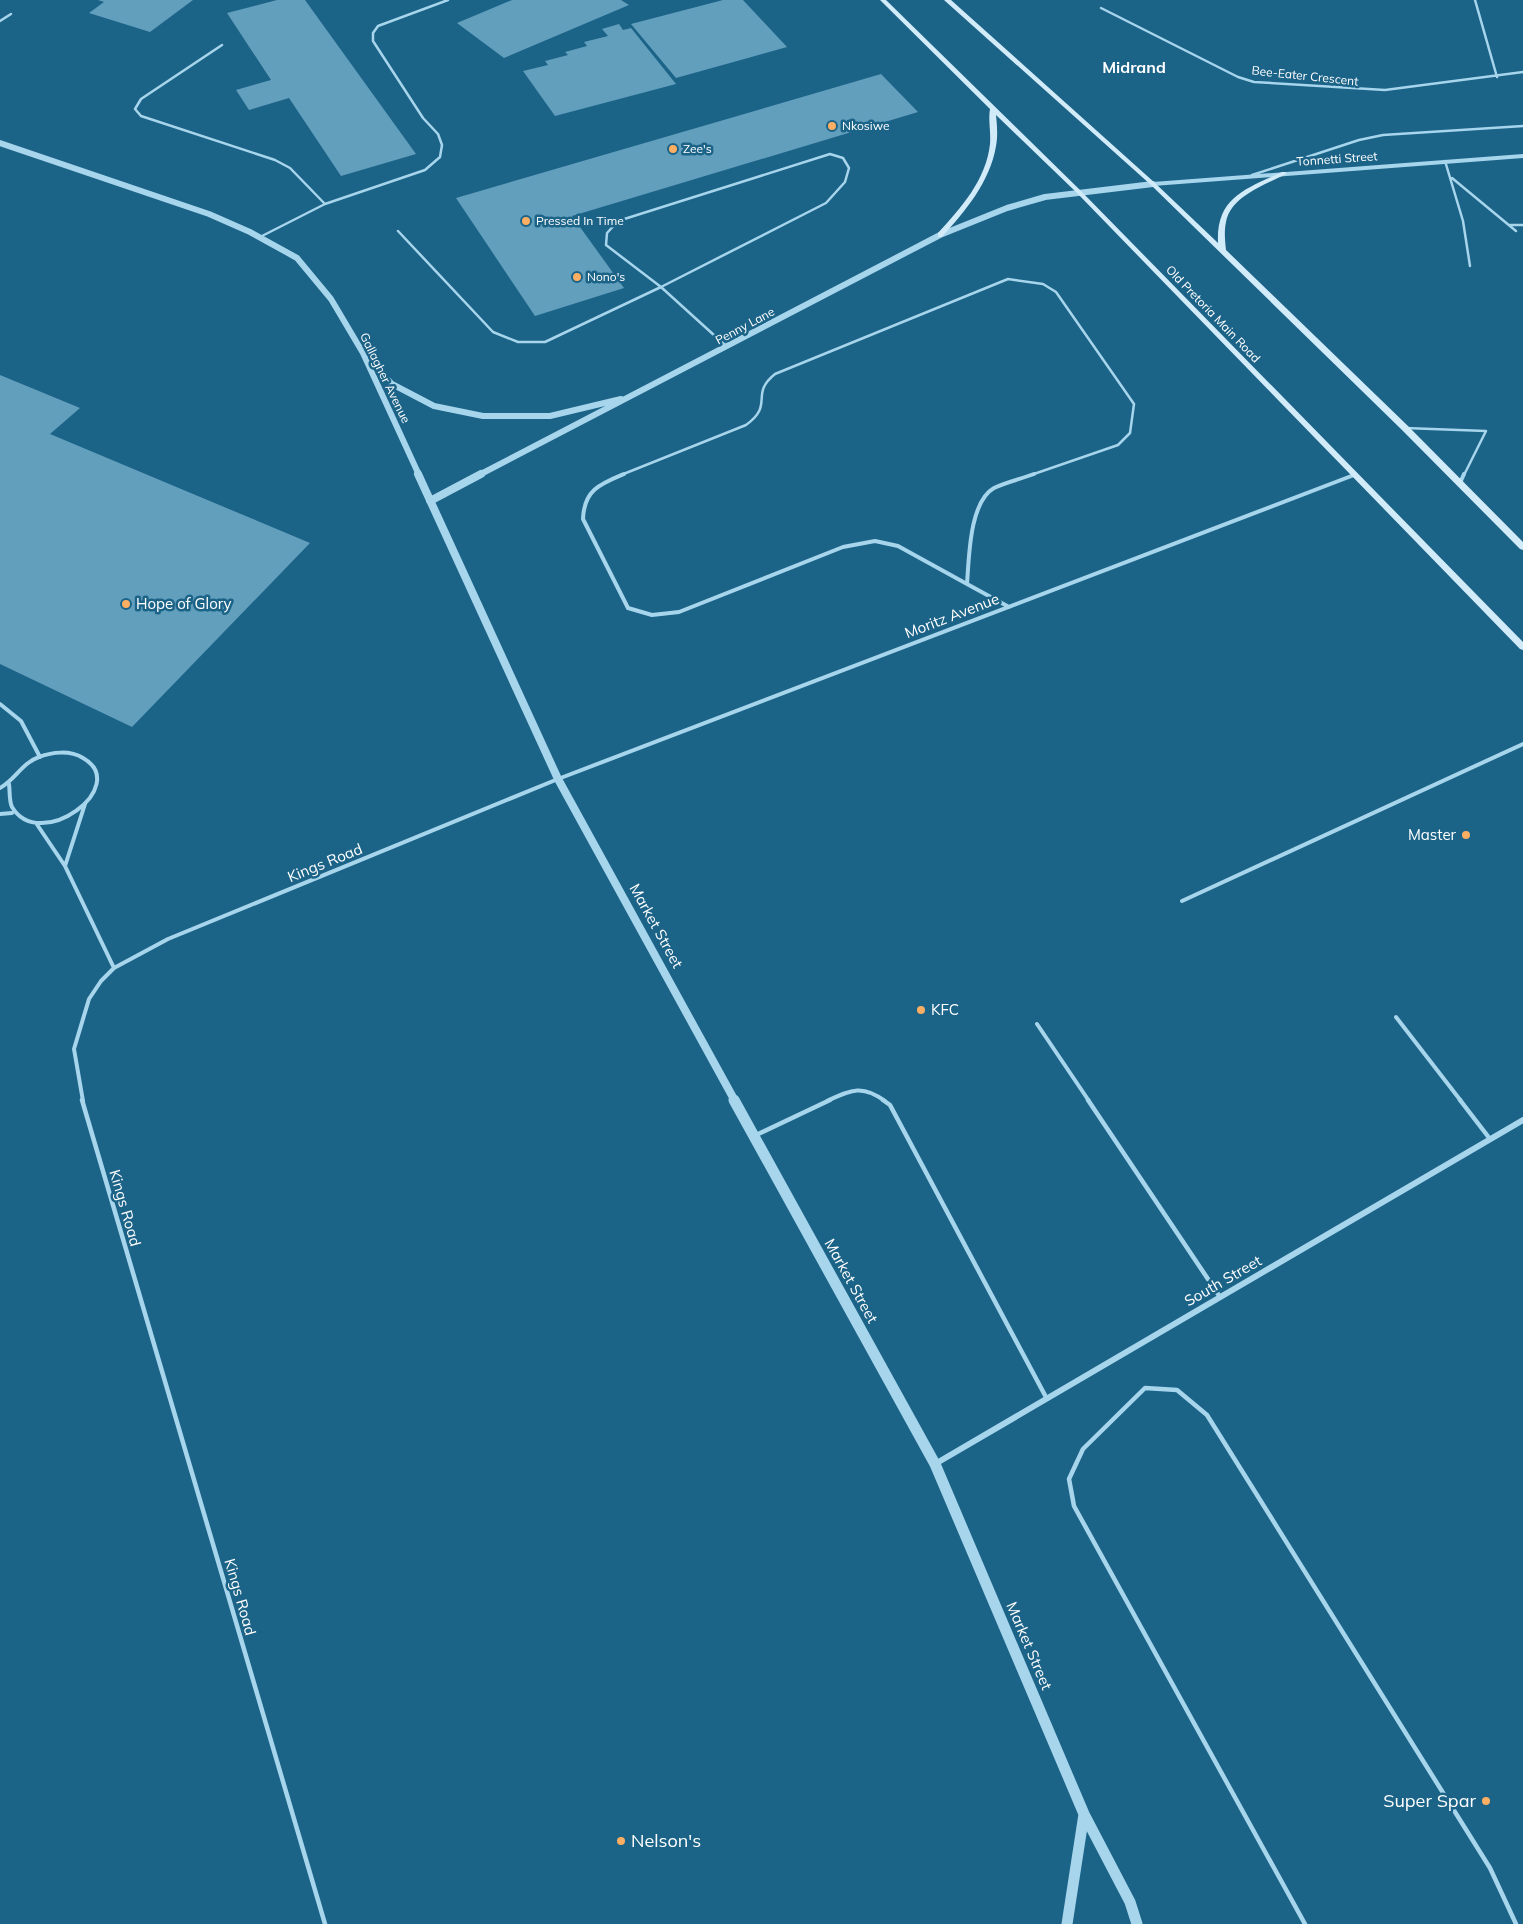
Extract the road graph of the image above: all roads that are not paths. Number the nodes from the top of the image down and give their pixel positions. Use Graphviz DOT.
graph roads {
  1 [pos="448,0"];
  2 [pos="883,0"];
  3 [pos="947,0"];
  4 [pos="1475,0"];
  5 [pos="1101,8"];
  6 [pos="11,14"];
  7 [pos="0,21"];
  8 [pos="222,45"];
  9 [pos="1523,72"];
  10 [pos="1497,77"];
  11 [pos="993,110"];
  12 [pos="1523,126"];
  13 [pos="0,143"];
  14 [pos="1523,156"];
  15 [pos="1445,161"];
  16 [pos="1284,173"];
  17 [pos="1250,176"];
  18 [pos="1452,178"];
  19 [pos="1153,184"];
  20 [pos="1079,192"];
  21 [pos="325,204"];
  22 [pos="1523,224"];
  23 [pos="1509,225"];
  24 [pos="398,231"];
  25 [pos="1516,231"];
  26 [pos="940,236"];
  27 [pos="260,237"];
  28 [pos="1222,251"];
  29 [pos="1470,266"];
  30 [pos="661,287"];
  31 [pos="727,348"];
  32 [pos="363,353"];
  33 [pos="634,396"];
  34 [pos="1405,428"];
  35 [pos="1354,474"];
  36 [pos="1460,483"];
  37 [pos="430,501"];
  38 [pos="1523,547"];
  39 [pos="967,584"];
  40 [pos="1009,607"];
  41 [pos="1523,647"];
  42 [pos="0,704"];
  43 [pos="1523,744"];
  44 [pos="40,757"];
  45 [pos="558,779"];
  46 [pos="9,784"];
  47 [pos="0,788"];
  48 [pos="85,803"];
  49 [pos="12,813"];
  50 [pos="0,814"];
  51 [pos="36,823"];
  52 [pos="65,866"];
  53 [pos="1182,901"];
  54 [pos="114,968"];
  55 [pos="1396,1018"];
  56 [pos="1036,1024"];
  57 [pos="1523,1120"];
  58 [pos="754,1136"];
  59 [pos="1490,1139"];
  60 [pos="1220,1297"];
  61 [pos="1047,1398"];
  62 [pos="935,1464"];
  63 [pos="1084,1814"];
  64 [pos="325,1924"];
  65 [pos="1067,1924"];
  66 [pos="1137,1924"];
  67 [pos="1305,1924"];
  68 [pos="1516,1924"];
  1 -- 21 [label="lane"];
  2 -- 11 [label="main road, Old Pretoria Main Road"];
  3 -- 19 [label="main road"];
  4 -- 10 [label="lane"];
  5 -- 10 [label="lane, Bee-Eater Crescent"];
  6 -- 7 [label="lane"];
  8 -- 21 [label="lane"];
  9 -- 10 [label="lane, Bee-Eater Crescent"];
  11 -- 20 [label="main road, Old Pretoria Main Road"];
  11 -- 26 [label="main road"];
  12 -- 17 [label="lane"];
  13 -- 27 [label="street, Gallagher Avenue"];
  14 -- 15 [label="street, Tonnetti Street"];
  15 -- 16 [label="street, Tonnetti Street"];
  15 -- 18 [label="lane"];
  16 -- 17 [label="street, Tonnetti Street"];
  16 -- 28 [label="main road"];
  17 -- 19 [label="street, Tonnetti Street"];
  18 -- 23 [label="lane"];
  18 -- 29 [label="lane"];
  19 -- 20 [label="street"];
  19 -- 28 [label="main road"];
  20 -- 26 [label="street, Penny Lane"];
  20 -- 35 [label="main road, Old Pretoria Main Road"];
  21 -- 27 [label="lane"];
  22 -- 23 [label="lane"];
  23 -- 25 [label="lane"];
  24 -- 30 [label="lane"];
  26 -- 31 [label="street, Penny Lane"];
  27 -- 32 [label="street, Gallagher Avenue"];
  28 -- 34 [label="main road"];
  30 -- 30 [label="lane"];
  30 -- 31 [label="lane"];
  31 -- 33 [label="street, Penny Lane"];
  32 -- 33 [label="street"];
  32 -- 37 [label="street, Gallagher Avenue"];
  33 -- 37 [label="street, Penny Lane"];
  34 -- 36 [label="main road"];
  34 -- 36 [label="lane"];
  35 -- 40 [label="lane, Moritz Avenue"];
  35 -- 41 [label="main road, Old Pretoria Main Road"];
  36 -- 38 [label="main road"];
  37 -- 45 [label="street, Gallagher Avenue"];
  39 -- 39 [label="lane"];
  39 -- 40 [label="lane"];
  40 -- 45 [label="lane, Moritz Avenue"];
  42 -- 44 [label="lane"];
  43 -- 53 [label="lane"];
  44 -- 46 [label="lane"];
  44 -- 48 [label="lane"];
  45 -- 54 [label="lane, Kings Road"];
  45 -- 58 [label="street, Market Street"];
  46 -- 47 [label="lane"];
  46 -- 49 [label="lane"];
  48 -- 51 [label="lane"];
  48 -- 52 [label="lane"];
  49 -- 50 [label="lane"];
  49 -- 51 [label="lane"];
  51 -- 52 [label="lane"];
  52 -- 54 [label="lane"];
  54 -- 64 [label="lane, Kings Road"];
  55 -- 59 [label="lane"];
  56 -- 60 [label="lane"];
  57 -- 59 [label="street, South Street"];
  58 -- 61 [label="lane"];
  58 -- 62 [label="street, Market Street"];
  59 -- 60 [label="street, South Street"];
  60 -- 61 [label="street, South Street"];
  61 -- 62 [label="street, South Street"];
  62 -- 63 [label="street, Market Street"];
  63 -- 65 [label="street"];
  63 -- 66 [label="street, Market Street"];
  67 -- 68 [label="lane"];
}
